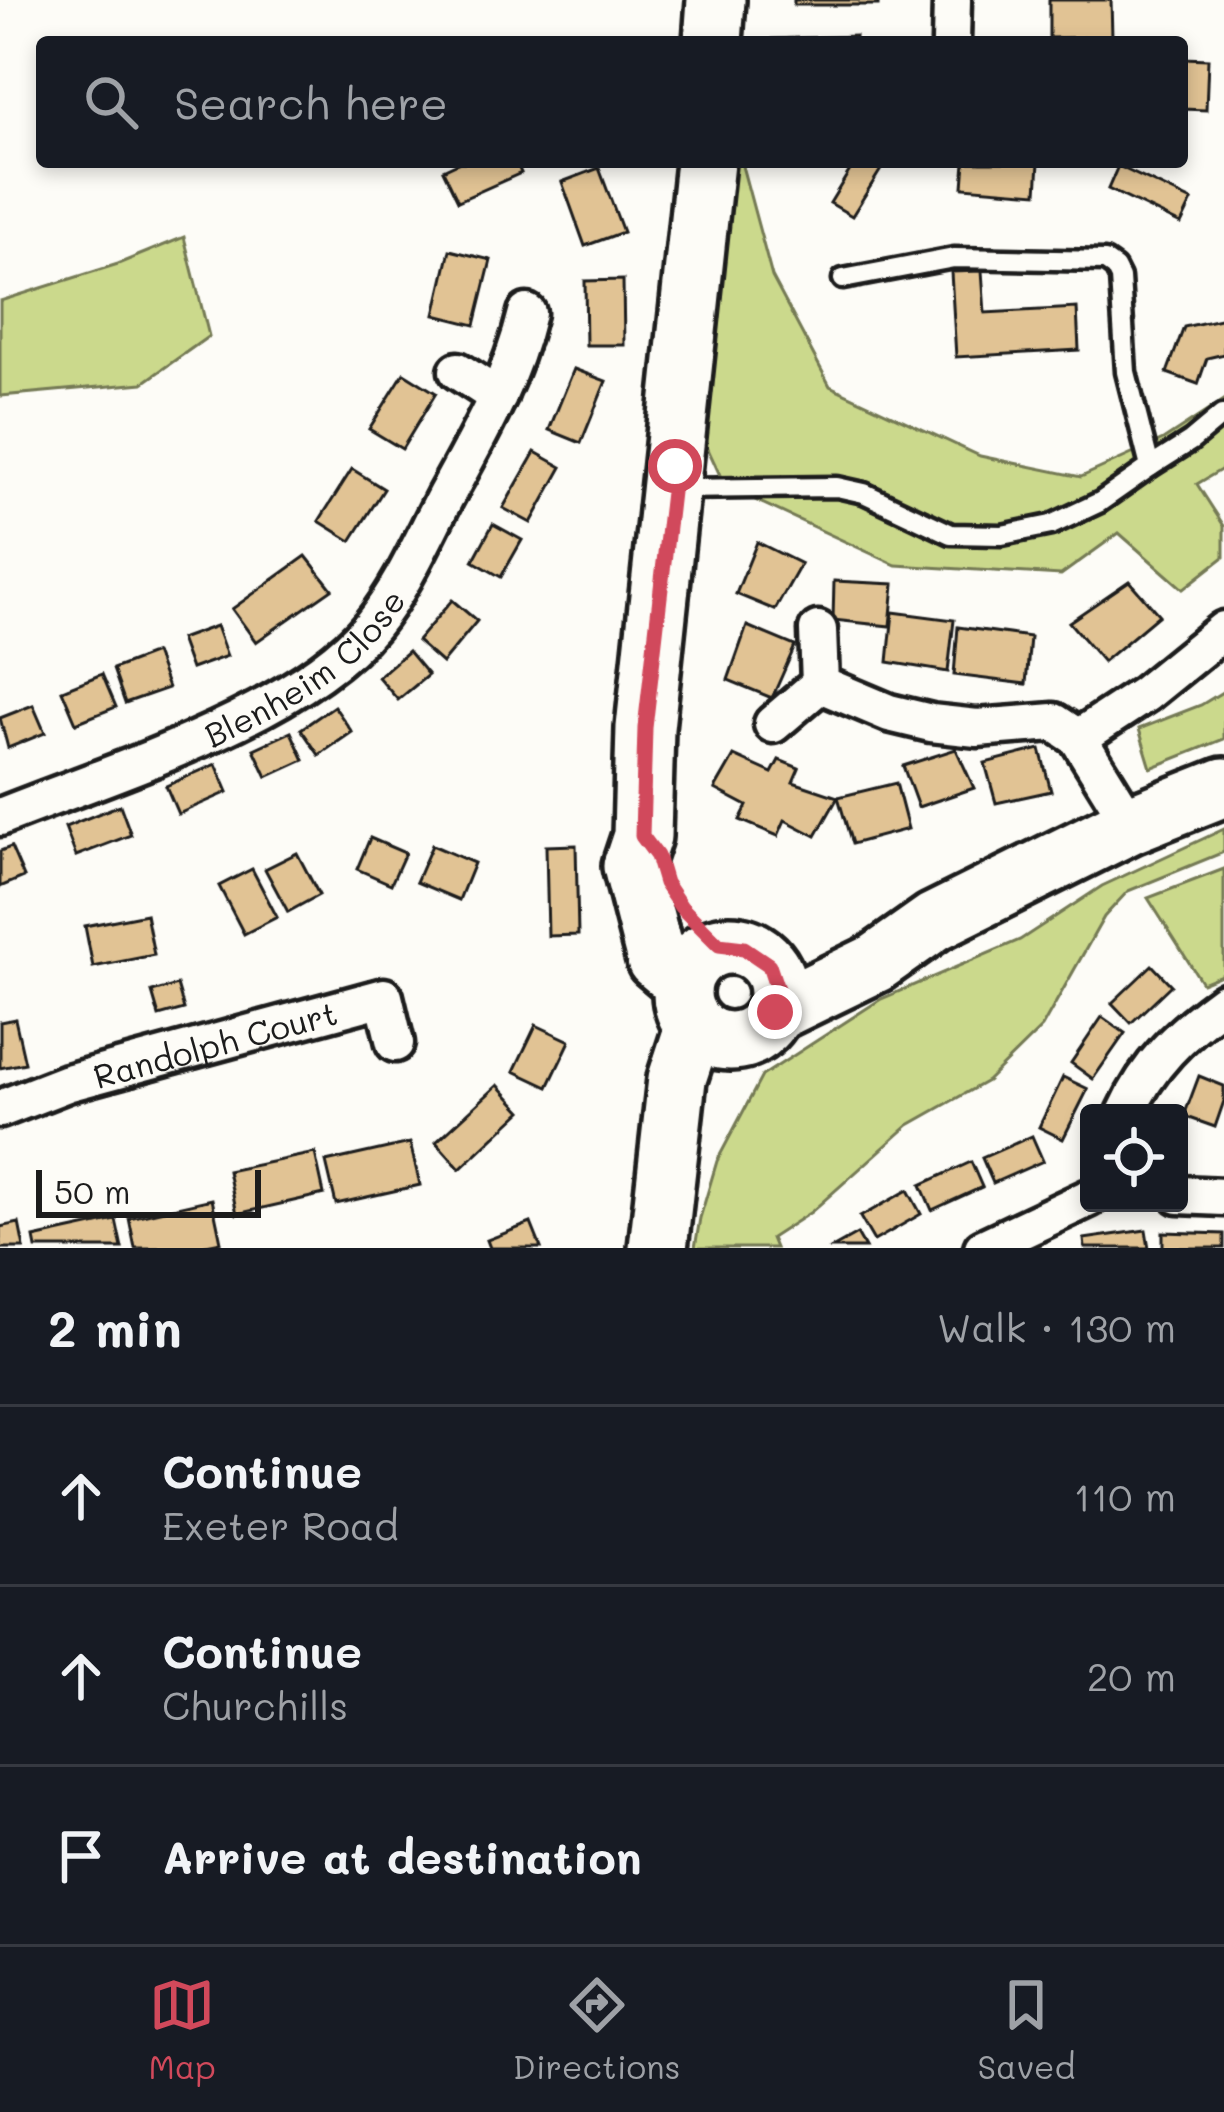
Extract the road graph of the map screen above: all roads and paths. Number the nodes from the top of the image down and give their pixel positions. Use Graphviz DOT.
graph roads {
  1 [pos="716,0"];
  2 [pos="952,0"];
  3 [pos="713,36"];
  4 [pos="951,36"];
  5 [pos="704,168"];
  6 [pos="843,278"];
  7 [pos="527,313"];
  8 [pos="458,371"];
  9 [pos="498,397"];
  10 [pos="1222,415"];
  11 [pos="1150,466"];
  12 [pos="673,489"];
  13 [pos="818,630"];
  14 [pos="1224,630"];
  15 [pos="820,684"];
  16 [pos="773,724"];
  17 [pos="1078,738"];
  18 [pos="1224,787"];
  19 [pos="0,817"];
  20 [pos="1130,824"];
  21 [pos="727,994"];
  22 [pos="1224,1002"];
  23 [pos="395,1043"];
  24 [pos="1130,1104"];
  25 [pos="0,1108"];
  26 [pos="1188,1195"];
  27 [pos="1224,1197"];
  28 [pos="1080,1202"];
  29 [pos="662,1230"];
  30 [pos="983,1248"];
  1 -- 3 [label="main road"];
  2 -- 4 [label="street"];
  5 -- 12 [label="main road"];
  6 -- 11 [label="lane"];
  7 -- 9 [label="street, Blenheim Close"];
  8 -- 9 [label="street"];
  9 -- 19 [label="street, Blenheim Close"];
  10 -- 11 [label="lane"];
  11 -- 12 [label="lane"];
  12 -- 21 [label="main road"];
  13 -- 15 [label="street"];
  14 -- 17 [label="street"];
  15 -- 16 [label="street"];
  15 -- 17 [label="street"];
  17 -- 20 [label="street"];
  18 -- 20 [label="main road"];
  20 -- 21 [label="main road"];
  21 -- 29 [label="main road"];
  22 -- 24 [label="street"];
  23 -- 25 [label="street, Randolph Court"];
  26 -- 27 [label="street"];
  28 -- 30 [label="street"];
}
